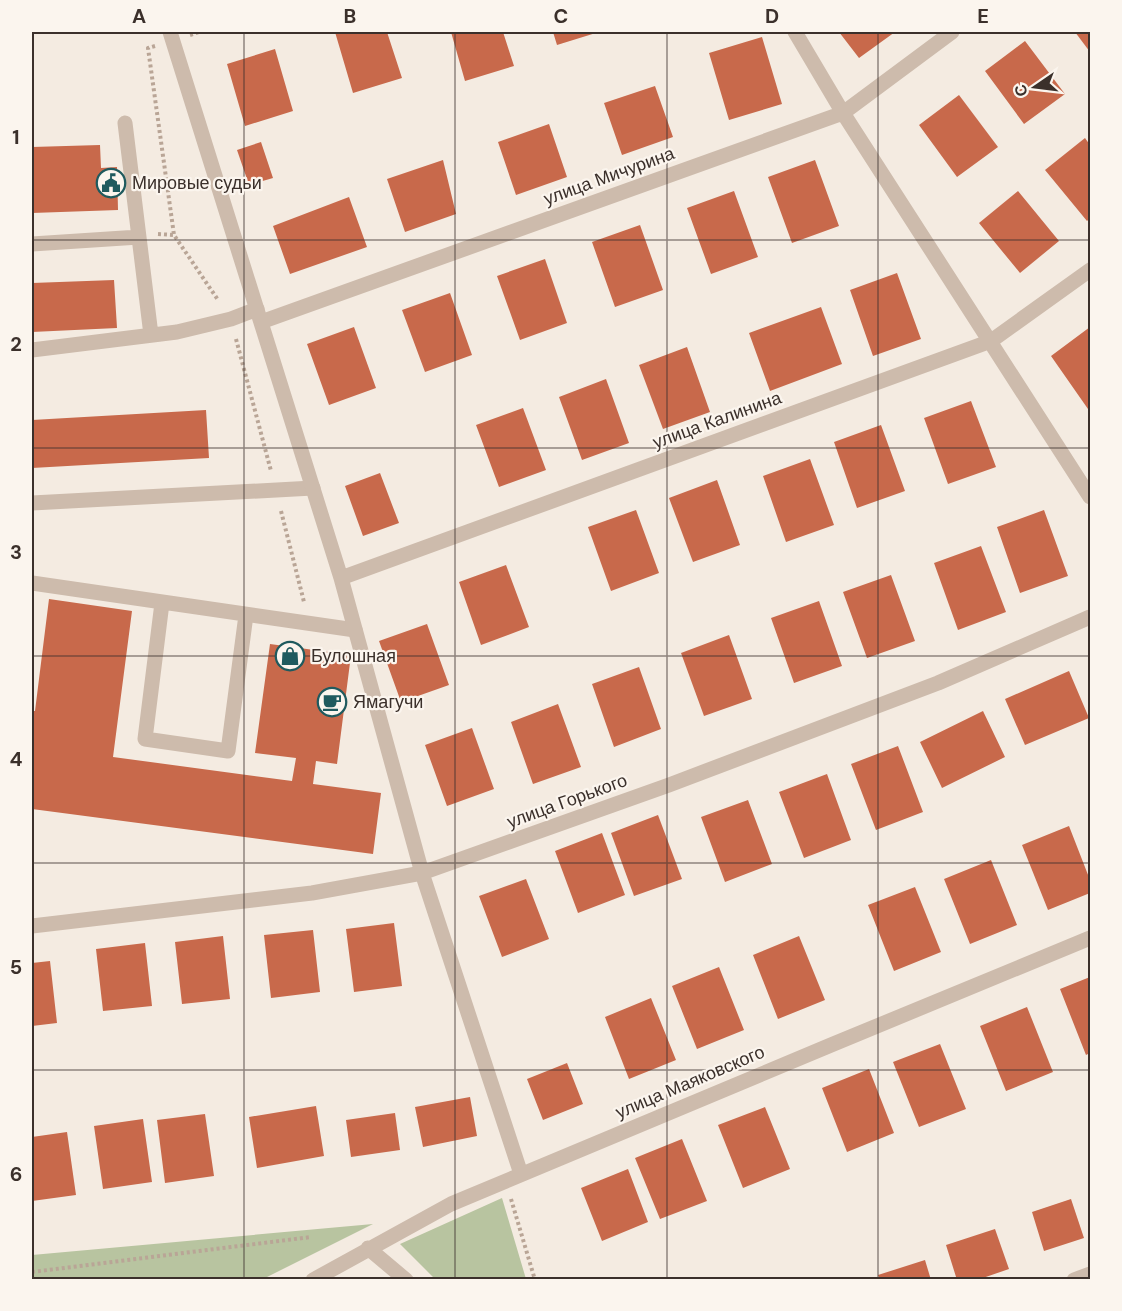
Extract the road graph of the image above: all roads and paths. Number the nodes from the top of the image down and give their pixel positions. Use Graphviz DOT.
graph roads {
  1 [pos="170,32"];
  2 [pos="795,32"];
  3 [pos="952,32"];
  4 [pos="843,113"];
  5 [pos="125,123"];
  6 [pos="140,237"];
  7 [pos="32,244"];
  8 [pos="1090,270"];
  9 [pos="259,315"];
  10 [pos="151,335"];
  11 [pos="991,341"];
  12 [pos="32,350"];
  13 [pos="313,488"];
  14 [pos="1090,497"];
  15 [pos="32,503"];
  16 [pos="341,578"];
  17 [pos="32,583"];
  18 [pos="162,603"];
  19 [pos="246,615"];
  20 [pos="1090,617"];
  21 [pos="355,630"];
  22 [pos="422,873"];
  23 [pos="32,926"];
  24 [pos="1090,938"];
  25 [pos="521,1174"];
  26 [pos="506,1181"];
  27 [pos="311,1237"];
  28 [pos="368,1248"];
  29 [pos="32,1272"];
  30 [pos="1090,1274"];
  31 [pos="313,1280"];
  32 [pos="406,1280"];
  33 [pos="535,1280"];
  34 [pos="1074,1280"];
  1 -- 9 [label="street"];
  2 -- 4 [label="street"];
  3 -- 4 [label="street, улица Мичурина"];
  4 -- 9 [label="street, улица Мичурина"];
  4 -- 11 [label="street"];
  5 -- 6 [label="street"];
  6 -- 7 [label="street"];
  6 -- 10 [label="street"];
  8 -- 11 [label="street, улица Калинина"];
  9 -- 10 [label="street, улица Мичурина"];
  9 -- 13 [label="street"];
  10 -- 12 [label="street, улица Мичурина"];
  11 -- 14 [label="street"];
  11 -- 16 [label="street, улица Калинина"];
  13 -- 15 [label="street"];
  13 -- 16 [label="street"];
  16 -- 21 [label="street"];
  17 -- 18 [label="street"];
  18 -- 19 [label="street"];
  18 -- 19 [label="street"];
  19 -- 21 [label="street"];
  20 -- 22 [label="street, улица Горького"];
  21 -- 22 [label="street"];
  22 -- 23 [label="street, улица Горького"];
  22 -- 25 [label="street"];
  24 -- 25 [label="street, улица Маяковского"];
  25 -- 26 [label="street, улица Маяковского"];
  26 -- 28 [label="street, улица Маяковского"];
  26 -- 33 [label="path"];
  27 -- 29 [label="path"];
  28 -- 31 [label="street, улица Маяковского"];
  28 -- 32 [label="street"];
  30 -- 34 [label="street"];
}
